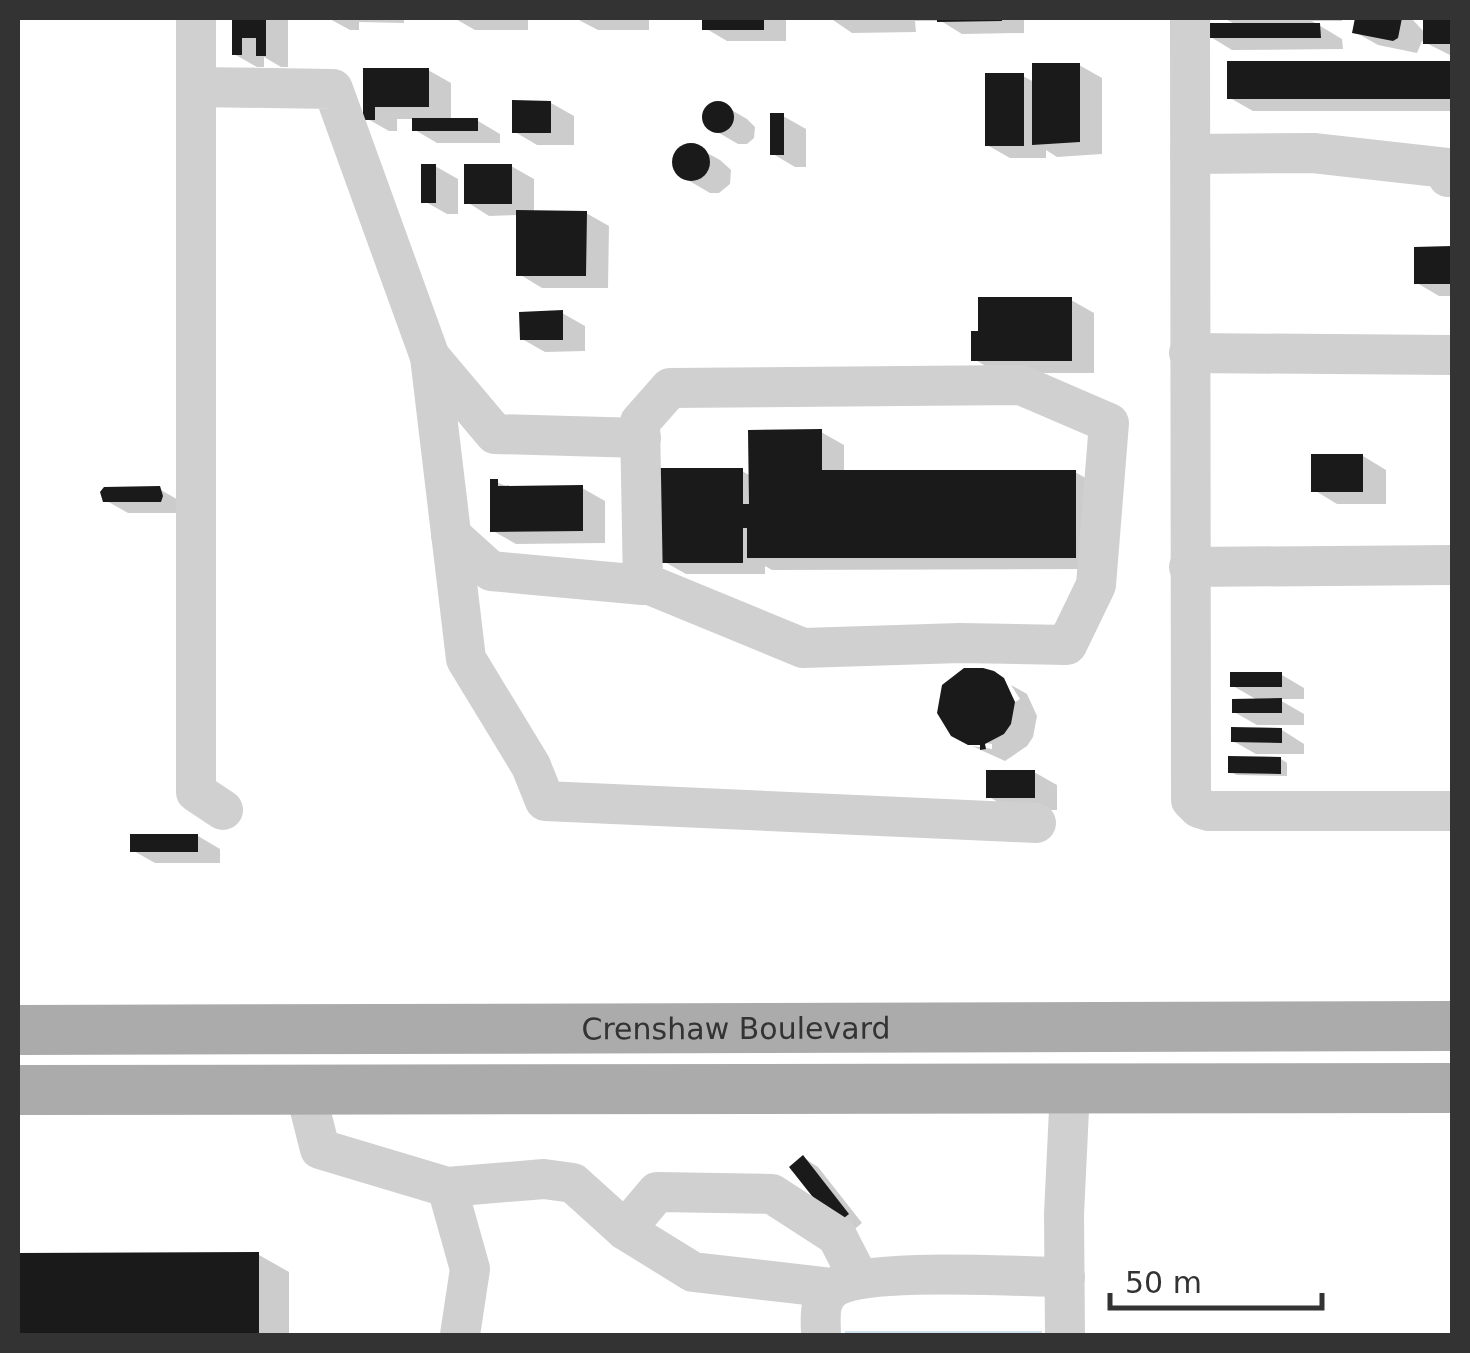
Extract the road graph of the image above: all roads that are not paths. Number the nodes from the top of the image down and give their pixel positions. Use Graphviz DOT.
graph roads {
  1 [pos="196,18"];
  2 [pos="1190,18"];
  3 [pos="196,87"];
  4 [pos="1190,154"];
  5 [pos="1452,177"];
  6 [pos="1190,353"];
  7 [pos="1452,355"];
  8 [pos="430,357"];
  9 [pos="640,438"];
  10 [pos="451,534"];
  11 [pos="1452,566"];
  12 [pos="1190,568"];
  13 [pos="643,585"];
  14 [pos="222,810"];
  15 [pos="1452,810"];
  16 [pos="1036,823"];
  17 [pos="1452,1026"];
  18 [pos="18,1030"];
  19 [pos="1452,1088"];
  20 [pos="1070,1089"];
  21 [pos="18,1090"];
  22 [pos="305,1090"];
  23 [pos="447,1187"];
  24 [pos="624,1230"];
  25 [pos="1064,1277"];
  26 [pos="846,1284"];
  27 [pos="461,1335"];
  28 [pos="821,1336"];
  29 [pos="1065,1336"];
  1 -- 3 [label="lane"];
  2 -- 4 [label="lane"];
  3 -- 8 [label="lane"];
  3 -- 14 [label="lane"];
  4 -- 5 [label="lane"];
  4 -- 6 [label="lane"];
  6 -- 7 [label="lane"];
  6 -- 12 [label="lane"];
  8 -- 9 [label="lane"];
  8 -- 10 [label="lane"];
  9 -- 13 [label="lane"];
  9 -- 13 [label="lane"];
  10 -- 13 [label="lane"];
  10 -- 16 [label="lane"];
  11 -- 12 [label="lane"];
  12 -- 15 [label="lane"];
  17 -- 18 [label="main road, Crenshaw Boulevard"];
  19 -- 20 [label="main road, Crenshaw Boulevard"];
  20 -- 22 [label="main road, Crenshaw Boulevard"];
  20 -- 25 [label="lane"];
  21 -- 22 [label="main road, Crenshaw Boulevard"];
  22 -- 23 [label="lane"];
  23 -- 24 [label="lane"];
  23 -- 27 [label="lane"];
  24 -- 26 [label="lane"];
  24 -- 26 [label="lane"];
  25 -- 26 [label="lane"];
  25 -- 29 [label="lane"];
  26 -- 28 [label="lane"];
}
